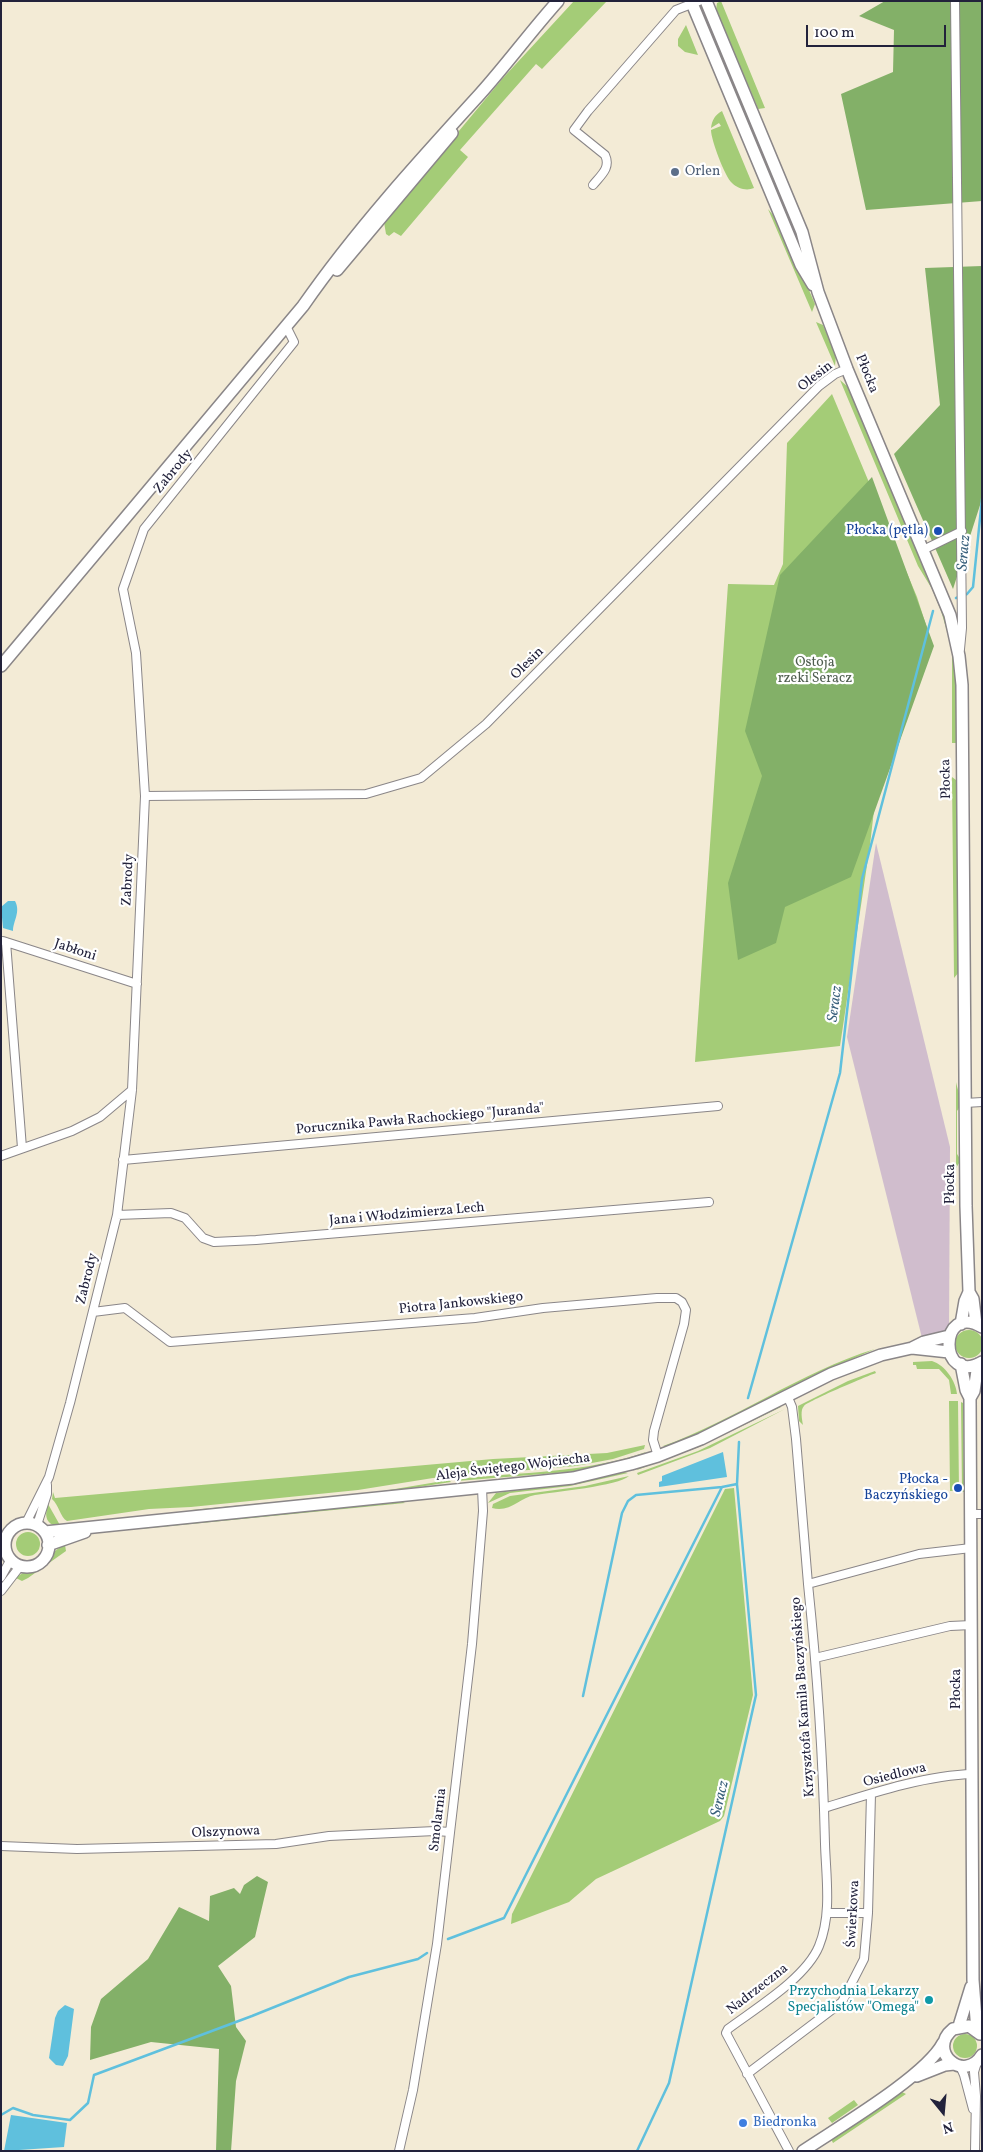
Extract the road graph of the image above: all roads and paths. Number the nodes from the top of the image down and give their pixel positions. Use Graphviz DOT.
graph roads {
  1 [pos="558,1"];
  2 [pos="567,1"];
  3 [pos="706,1"];
  4 [pos="955,1"];
  5 [pos="694,2"];
  6 [pos="524,42"];
  7 [pos="744,91"];
  8 [pos="730,96"];
  9 [pos="780,180"];
  10 [pos="593,185"];
  11 [pos="769,189"];
  12 [pos="818,292"];
  13 [pos="286,326"];
  14 [pos="847,369"];
  15 [pos="962,532"];
  16 [pos="923,550"];
  17 [pos="959,656"];
  18 [pos="1,666"];
  19 [pos="146,796"];
  20 [pos="4,942"];
  21 [pos="137,984"];
  22 [pos="132,1090"];
  23 [pos="965,1102"];
  24 [pos="982,1102"];
  25 [pos="718,1106"];
  26 [pos="22,1148"];
  27 [pos="1,1156"];
  28 [pos="123,1160"];
  29 [pos="709,1202"];
  30 [pos="116,1215"];
  31 [pos="969,1292"];
  32 [pos="93,1312"];
  33 [pos="961,1324"];
  34 [pos="979,1325"];
  35 [pos="949,1336"];
  36 [pos="912,1348"];
  37 [pos="949,1352"];
  38 [pos="980,1363"];
  39 [pos="961,1364"];
  40 [pos="787,1396"];
  41 [pos="970,1398"];
  42 [pos="658,1456"];
  43 [pos="482,1488"];
  44 [pos="976,1514"];
  45 [pos="36,1527"];
  46 [pos="93,1529"];
  47 [pos="4,1536"];
  48 [pos="48,1545"];
  49 [pos="972,1548"];
  50 [pos="10,1557"];
  51 [pos="1,1577"];
  52 [pos="808,1584"];
  53 [pos="1,1591"];
  54 [pos="972,1625"];
  55 [pos="816,1658"];
  56 [pos="972,1774"];
  57 [pos="871,1794"];
  58 [pos="977,1799"];
  59 [pos="824,1808"];
  60 [pos="450,1832"];
  61 [pos="1,1846"];
  62 [pos="827,1913"];
  63 [pos="868,1913"];
  64 [pos="973,1980"];
  65 [pos="959,2026"];
  66 [pos="980,2034"];
  67 [pos="943,2044"];
  68 [pos="980,2058"];
  69 [pos="957,2065"];
  70 [pos="747,2074"];
  71 [pos="906,2081"];
  72 [pos="974,2114"];
  73 [pos="399,2151"];
  74 [pos="789,2151"];
  75 [pos="804,2151"];
  76 [pos="974,2151"];
  1 -- 6 [label="street"];
  2 -- 6 [label="street"];
  3 -- 7 [label="street, Płocka"];
  4 -- 15 [label="street"];
  5 -- 8 [label="street, Płocka"];
  5 -- 10 [label="street"];
  6 -- 13 [label="street"];
  7 -- 8 [label="street"];
  7 -- 9 [label="street, Płocka"];
  8 -- 11 [label="street, Płocka"];
  9 -- 11 [label="street"];
  9 -- 12 [label="street, Płocka"];
  11 -- 12 [label="street, Płocka"];
  12 -- 14 [label="street, Płocka"];
  13 -- 18 [label="street"];
  13 -- 19 [label="street, Zabrody"];
  14 -- 16 [label="street, Płocka"];
  14 -- 19 [label="street, Olesin"];
  15 -- 16 [label="street"];
  15 -- 17 [label="street"];
  16 -- 17 [label="street, Płocka"];
  17 -- 23 [label="street, Płocka"];
  19 -- 21 [label="street, Zabrody"];
  20 -- 21 [label="street, Jabłoni"];
  20 -- 26 [label="street, Jabłoni"];
  21 -- 22 [label="street, Zabrody"];
  22 -- 26 [label="street"];
  22 -- 28 [label="street, Zabrody"];
  23 -- 24 [label="street"];
  23 -- 31 [label="street, Płocka"];
  25 -- 28 [label="street, Porucznika Pawła Rachockiego \"Juranda\""];
  26 -- 27 [label="street"];
  28 -- 30 [label="street, Zabrody"];
  29 -- 30 [label="street, Jana i Włodzimierza Lech"];
  30 -- 32 [label="street, Zabrody"];
  31 -- 33 [label="street, Płocka"];
  31 -- 34 [label="street, Płocka"];
  32 -- 42 [label="street, Piotra Jankowskiego"];
  32 -- 45 [label="street, Zabrody"];
  33 -- 34 [label="street"];
  33 -- 35 [label="street"];
  35 -- 36 [label="street, Aleja Świętego Wojciecha"];
  35 -- 37 [label="street"];
  36 -- 37 [label="street, Aleja Świętego Wojciecha"];
  36 -- 40 [label="street, Aleja Świętego Wojciecha"];
  37 -- 39 [label="street"];
  38 -- 39 [label="street"];
  38 -- 41 [label="street, Płocka"];
  39 -- 41 [label="street, Płocka"];
  40 -- 42 [label="street, Aleja Świętego Wojciecha"];
  40 -- 52 [label="street, Krzysztofa Kamila Baczyńskiego"];
  41 -- 44 [label="street, Płocka"];
  42 -- 43 [label="street, Aleja Świętego Wojciecha"];
  43 -- 46 [label="street, Aleja Świętego Wojciecha"];
  43 -- 60 [label="street, Smolarnia"];
  44 -- 49 [label="street, Płocka"];
  45 -- 46 [label="street, Aleja Świętego Wojciecha"];
  45 -- 47 [label="street"];
  45 -- 48 [label="street"];
  46 -- 48 [label="street, Aleja Świętego Wojciecha"];
  47 -- 50 [label="street"];
  48 -- 50 [label="street"];
  49 -- 52 [label="street, Krzysztofa Kamila Baczyńskiego"];
  49 -- 54 [label="street, Płocka"];
  50 -- 51 [label="street"];
  50 -- 53 [label="street"];
  52 -- 55 [label="street, Krzysztofa Kamila Baczyńskiego"];
  54 -- 55 [label="street"];
  54 -- 56 [label="street, Płocka"];
  55 -- 59 [label="street, Krzysztofa Kamila Baczyńskiego"];
  56 -- 57 [label="street, Osiedlowa"];
  56 -- 58 [label="street, Płocka"];
  57 -- 59 [label="street, Osiedlowa"];
  57 -- 63 [label="street, Świerkowa"];
  58 -- 64 [label="street, Płocka"];
  59 -- 62 [label="street, Nadrzeczna"];
  60 -- 61 [label="street, Olszynowa"];
  60 -- 73 [label="street, Smolarnia"];
  62 -- 63 [label="street"];
  62 -- 70 [label="street, Nadrzeczna"];
  63 -- 70 [label="street, Świerkowa"];
  64 -- 65 [label="street, Płocka"];
  64 -- 66 [label="street, Płocka"];
  65 -- 66 [label="street"];
  65 -- 67 [label="street"];
  67 -- 69 [label="street"];
  67 -- 71 [label="street"];
  68 -- 69 [label="street"];
  68 -- 72 [label="street"];
  69 -- 71 [label="street"];
  69 -- 72 [label="street"];
  70 -- 74 [label="street, Nadrzeczna"];
  71 -- 75 [label="street"];
  72 -- 76 [label="street"];
}
